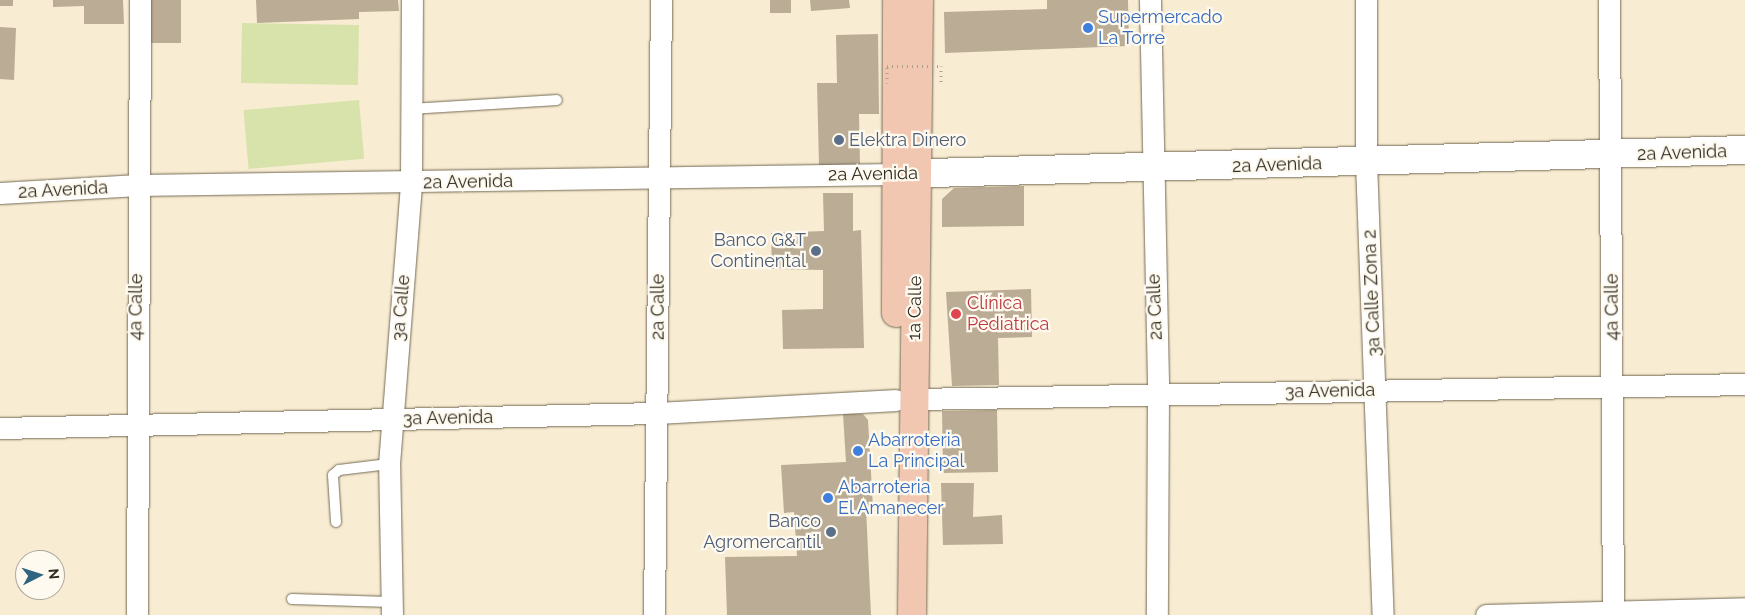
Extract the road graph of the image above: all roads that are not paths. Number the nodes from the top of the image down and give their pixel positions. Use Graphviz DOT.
graph roads {
  1 [pos="140,0"];
  2 [pos="412,0"];
  3 [pos="662,0"];
  4 [pos="896,0"];
  5 [pos="919,0"];
  6 [pos="1150,0"];
  7 [pos="1366,0"];
  8 [pos="1610,0"];
  9 [pos="557,100"];
  10 [pos="411,109"];
  11 [pos="1745,150"];
  12 [pos="1612,156"];
  13 [pos="1366,162"];
  14 [pos="1151,168"];
  15 [pos="906,174"];
  16 [pos="657,178"];
  17 [pos="411,183"];
  18 [pos="138,185"];
  19 [pos="0,194"];
  20 [pos="1745,384"];
  21 [pos="1612,386"];
  22 [pos="1376,390"];
  23 [pos="1158,394"];
  24 [pos="905,400"];
  25 [pos="658,413"];
  26 [pos="392,420"];
  27 [pos="135,427"];
  28 [pos="0,428"];
  29 [pos="389,464"];
  30 [pos="336,522"];
  31 [pos="292,598"];
  32 [pos="391,608"];
  33 [pos="1745,608"];
  34 [pos="1613,613"];
  35 [pos="137,615"];
  36 [pos="654,615"];
  37 [pos="896,615"];
  38 [pos="912,615"];
  39 [pos="1157,615"];
  40 [pos="1384,615"];
  41 [pos="1486,615"];
  1 -- 18 [label="street, 4a Calle"];
  2 -- 10 [label="street, 3a Calle"];
  3 -- 16 [label="street, 2a Calle"];
  4 -- 15 [label="main road, 1a Calle"];
  5 -- 15 [label="main road, 1a Calle"];
  6 -- 14 [label="street, 2a Calle"];
  7 -- 13 [label="street, 3a Calle Zona 2"];
  8 -- 12 [label="street, 4a Calle"];
  9 -- 10 [label="lane"];
  10 -- 17 [label="street, 3a Calle"];
  11 -- 12 [label="street, 2a Avenida"];
  12 -- 13 [label="street, 2a Avenida"];
  12 -- 21 [label="street, 4a Calle"];
  13 -- 14 [label="street, 2a Avenida"];
  13 -- 22 [label="street, 3a Calle Zona 2"];
  14 -- 15 [label="street, 2a Avenida"];
  14 -- 23 [label="street, 2a Calle"];
  15 -- 16 [label="street, 2a Avenida"];
  15 -- 24 [label="main road, 1a Calle"];
  16 -- 17 [label="street, 2a Avenida"];
  16 -- 25 [label="street, 2a Calle"];
  17 -- 18 [label="street, 2a Avenida"];
  17 -- 26 [label="street, 3a Calle"];
  18 -- 19 [label="street, 2a Avenida"];
  18 -- 27 [label="street, 4a Calle"];
  20 -- 21 [label="street, 3a Avenida"];
  21 -- 22 [label="street, 3a Avenida"];
  21 -- 34 [label="street, 4a Calle"];
  22 -- 23 [label="street, 3a Avenida"];
  22 -- 40 [label="street, 3a Calle Zona 2"];
  23 -- 24 [label="street, 3a Avenida"];
  23 -- 39 [label="street, 2a Calle"];
  24 -- 25 [label="street, 3a Avenida"];
  24 -- 37 [label="main road, 1a Calle"];
  24 -- 38 [label="main road, 1a Calle"];
  25 -- 26 [label="street, 3a Avenida"];
  25 -- 36 [label="street, 2a Calle"];
  26 -- 27 [label="street, 3a Avenida"];
  26 -- 29 [label="street, 3a Calle"];
  27 -- 28 [label="street, 3a Avenida"];
  27 -- 35 [label="street, 4a Calle"];
  29 -- 30 [label="lane"];
  29 -- 32 [label="street, 3a Calle"];
  31 -- 32 [label="lane"];
  33 -- 34 [label="street"];
  34 -- 41 [label="street"];
}
